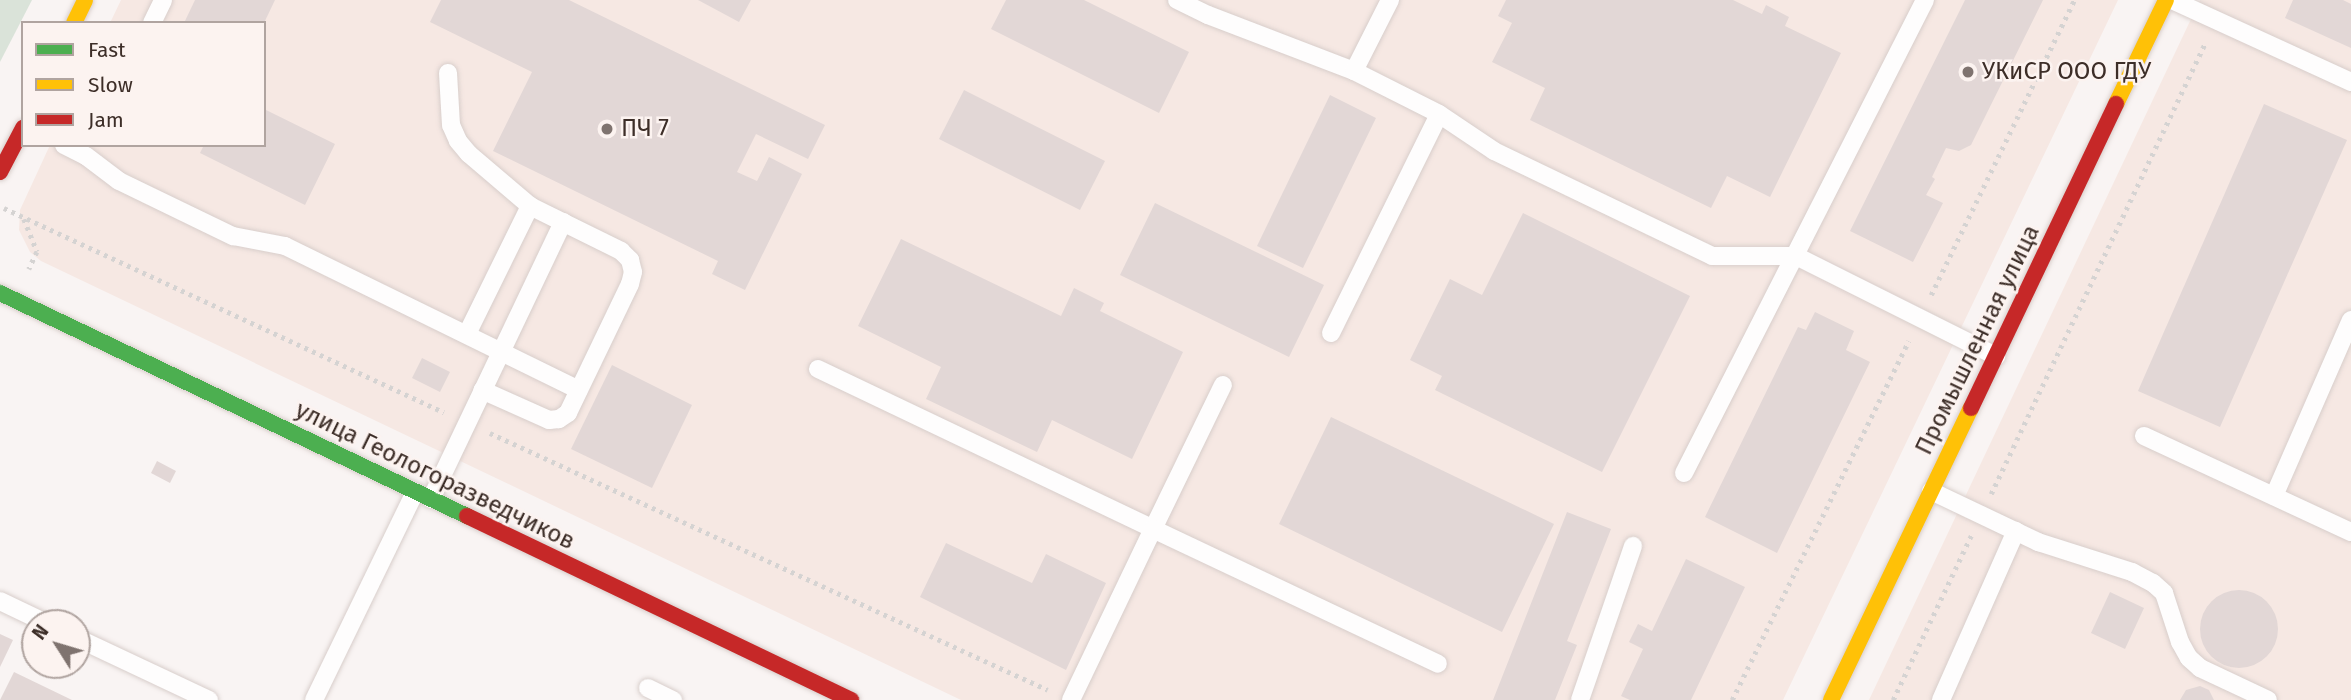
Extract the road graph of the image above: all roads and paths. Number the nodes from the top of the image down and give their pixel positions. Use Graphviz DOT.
graph roads {
  1 [pos="85,0"];
  2 [pos="163,0"];
  3 [pos="1177,0"];
  4 [pos="1390,0"];
  5 [pos="1925,0"];
  6 [pos="2074,0"];
  7 [pos="2166,0"];
  8 [pos="2172,0"];
  9 [pos="2216,20"];
  10 [pos="75,21"];
  11 [pos="153,21"];
  12 [pos="1354,71"];
  13 [pos="448,73"];
  14 [pos="2351,82"];
  15 [pos="1439,114"];
  16 [pos="21,132"];
  17 [pos="89,150"];
  18 [pos="0,172"];
  19 [pos="0,206"];
  20 [pos="530,206"];
  21 [pos="24,218"];
  22 [pos="563,222"];
  23 [pos="37,252"];
  24 [pos="1796,256"];
  25 [pos="0,293"];
  26 [pos="1920,318"];
  27 [pos="2351,320"];
  28 [pos="1331,333"];
  29 [pos="467,334"];
  30 [pos="501,351"];
  31 [pos="1996,356"];
  32 [pos="818,369"];
  33 [pos="1223,385"];
  34 [pos="482,390"];
  35 [pos="579,390"];
  36 [pos="467,423"];
  37 [pos="2144,436"];
  38 [pos="1684,473"];
  39 [pos="1931,491"];
  40 [pos="423,496"];
  41 [pos="2274,496"];
  42 [pos="1981,514"];
  43 [pos="1153,529"];
  44 [pos="2016,531"];
  45 [pos="2351,532"];
  46 [pos="1633,546"];
  47 [pos="0,601"];
  48 [pos="21,611"];
  49 [pos="91,645"];
  50 [pos="1438,664"];
  51 [pos="648,688"];
  52 [pos="1064,697"];
  53 [pos="209,700"];
  54 [pos="314,700"];
  55 [pos="673,700"];
  56 [pos="851,700"];
  57 [pos="1580,700"];
  58 [pos="1732,700"];
  59 [pos="1830,700"];
  60 [pos="1893,700"];
  61 [pos="1941,700"];
  62 [pos="2268,700"];
  1 -- 10 [label="main road"];
  2 -- 11 [label="lane"];
  3 -- 12 [label="lane"];
  4 -- 12 [label="lane"];
  5 -- 24 [label="lane"];
  6 -- 26 [label="path"];
  7 -- 31 [label="main road, Промышленная улица"];
  8 -- 9 [label="lane"];
  9 -- 14 [label="lane"];
  9 -- 42 [label="path"];
  12 -- 15 [label="lane"];
  13 -- 20 [label="lane"];
  15 -- 24 [label="lane"];
  15 -- 28 [label="lane"];
  16 -- 18 [label="main road"];
  17 -- 29 [label="lane"];
  19 -- 21 [label="path"];
  20 -- 22 [label="lane"];
  20 -- 29 [label="lane"];
  21 -- 23 [label="path"];
  21 -- 36 [label="path"];
  22 -- 30 [label="lane"];
  22 -- 35 [label="lane"];
  24 -- 26 [label="lane"];
  24 -- 38 [label="lane"];
  25 -- 40 [label="main road, улица Геологоразведчиков"];
  26 -- 31 [label="lane"];
  26 -- 58 [label="path"];
  27 -- 41 [label="lane"];
  29 -- 30 [label="lane"];
  30 -- 34 [label="lane"];
  30 -- 35 [label="lane"];
  31 -- 39 [label="main road, Промышленная улица"];
  32 -- 43 [label="lane"];
  33 -- 43 [label="lane"];
  34 -- 35 [label="lane"];
  34 -- 36 [label="lane"];
  36 -- 40 [label="lane"];
  36 -- 52 [label="path"];
  37 -- 41 [label="lane"];
  39 -- 42 [label="lane"];
  39 -- 59 [label="main road, Промышленная улица"];
  40 -- 54 [label="lane"];
  40 -- 56 [label="main road, улица Геологоразведчиков"];
  41 -- 45 [label="lane"];
  42 -- 44 [label="lane"];
  42 -- 60 [label="path"];
  43 -- 50 [label="lane"];
  43 -- 52 [label="lane"];
  44 -- 61 [label="lane"];
  44 -- 62 [label="lane"];
  46 -- 57 [label="lane"];
  47 -- 48 [label="lane"];
  49 -- 53 [label="lane"];
  51 -- 55 [label="lane"];
}
